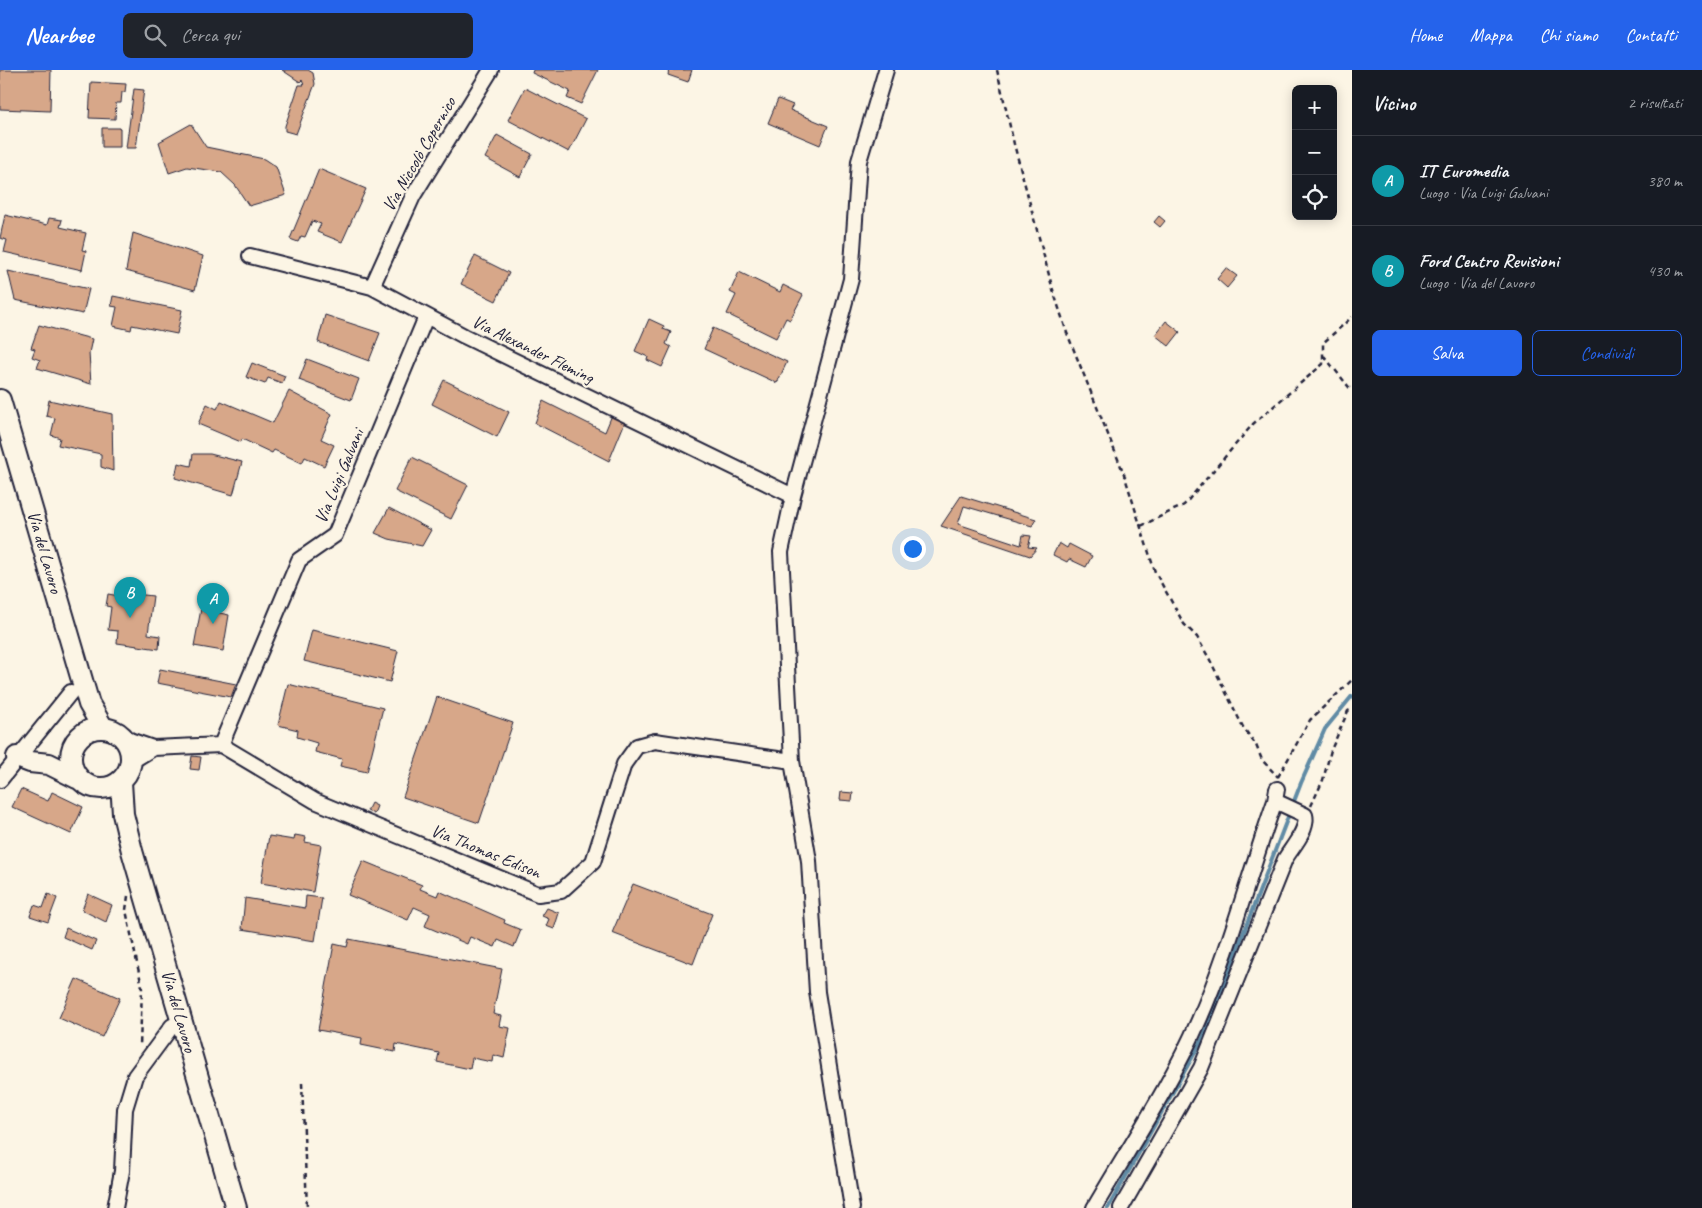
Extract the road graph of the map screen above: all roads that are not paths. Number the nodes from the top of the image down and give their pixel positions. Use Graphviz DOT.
graph roads {
  1 [pos="491,70"];
  2 [pos="886,70"];
  3 [pos="250,256"];
  4 [pos="372,287"];
  5 [pos="426,316"];
  6 [pos="0,400"];
  7 [pos="793,496"];
  8 [pos="71,692"];
  9 [pos="88,734"];
  10 [pos="124,738"];
  11 [pos="220,745"];
  12 [pos="153,748"];
  13 [pos="17,757"];
  14 [pos="132,761"];
  15 [pos="792,761"];
  16 [pos="78,778"];
  17 [pos="0,780"];
  18 [pos="121,782"];
  19 [pos="99,789"];
  20 [pos="122,814"];
  21 [pos="182,1022"];
  22 [pos="115,1208"];
  23 [pos="236,1208"];
  24 [pos="852,1208"];
  25 [pos="1094,1208"];
  26 [pos="1121,1208"];
  1 -- 4 [label="street, Via Niccolò Copernico"];
  2 -- 7 [label="street"];
  3 -- 4 [label="street, Via Alexander Fleming"];
  4 -- 5 [label="street, Via Alexander Fleming"];
  5 -- 7 [label="street, Via Alexander Fleming"];
  5 -- 11 [label="street, Via Luigi Galvani"];
  6 -- 9 [label="main road, Via del Lavoro"];
  7 -- 15 [label="street"];
  8 -- 13 [label="street"];
  9 -- 10 [label="main road"];
  9 -- 13 [label="main road"];
  9 -- 16 [label="main road"];
  10 -- 12 [label="street"];
  10 -- 14 [label="main road"];
  11 -- 12 [label="street"];
  11 -- 15 [label="street, Via Thomas Edison"];
  12 -- 14 [label="street"];
  13 -- 16 [label="main road"];
  13 -- 17 [label="street"];
  14 -- 18 [label="main road"];
  15 -- 24 [label="street"];
  16 -- 19 [label="main road"];
  18 -- 19 [label="main road"];
  18 -- 20 [label="main road"];
  19 -- 20 [label="main road"];
  20 -- 21 [label="main road, Via del Lavoro"];
  21 -- 22 [label="street"];
  21 -- 23 [label="main road, Via del Lavoro"];
  25 -- 26 [label="street"];
}
